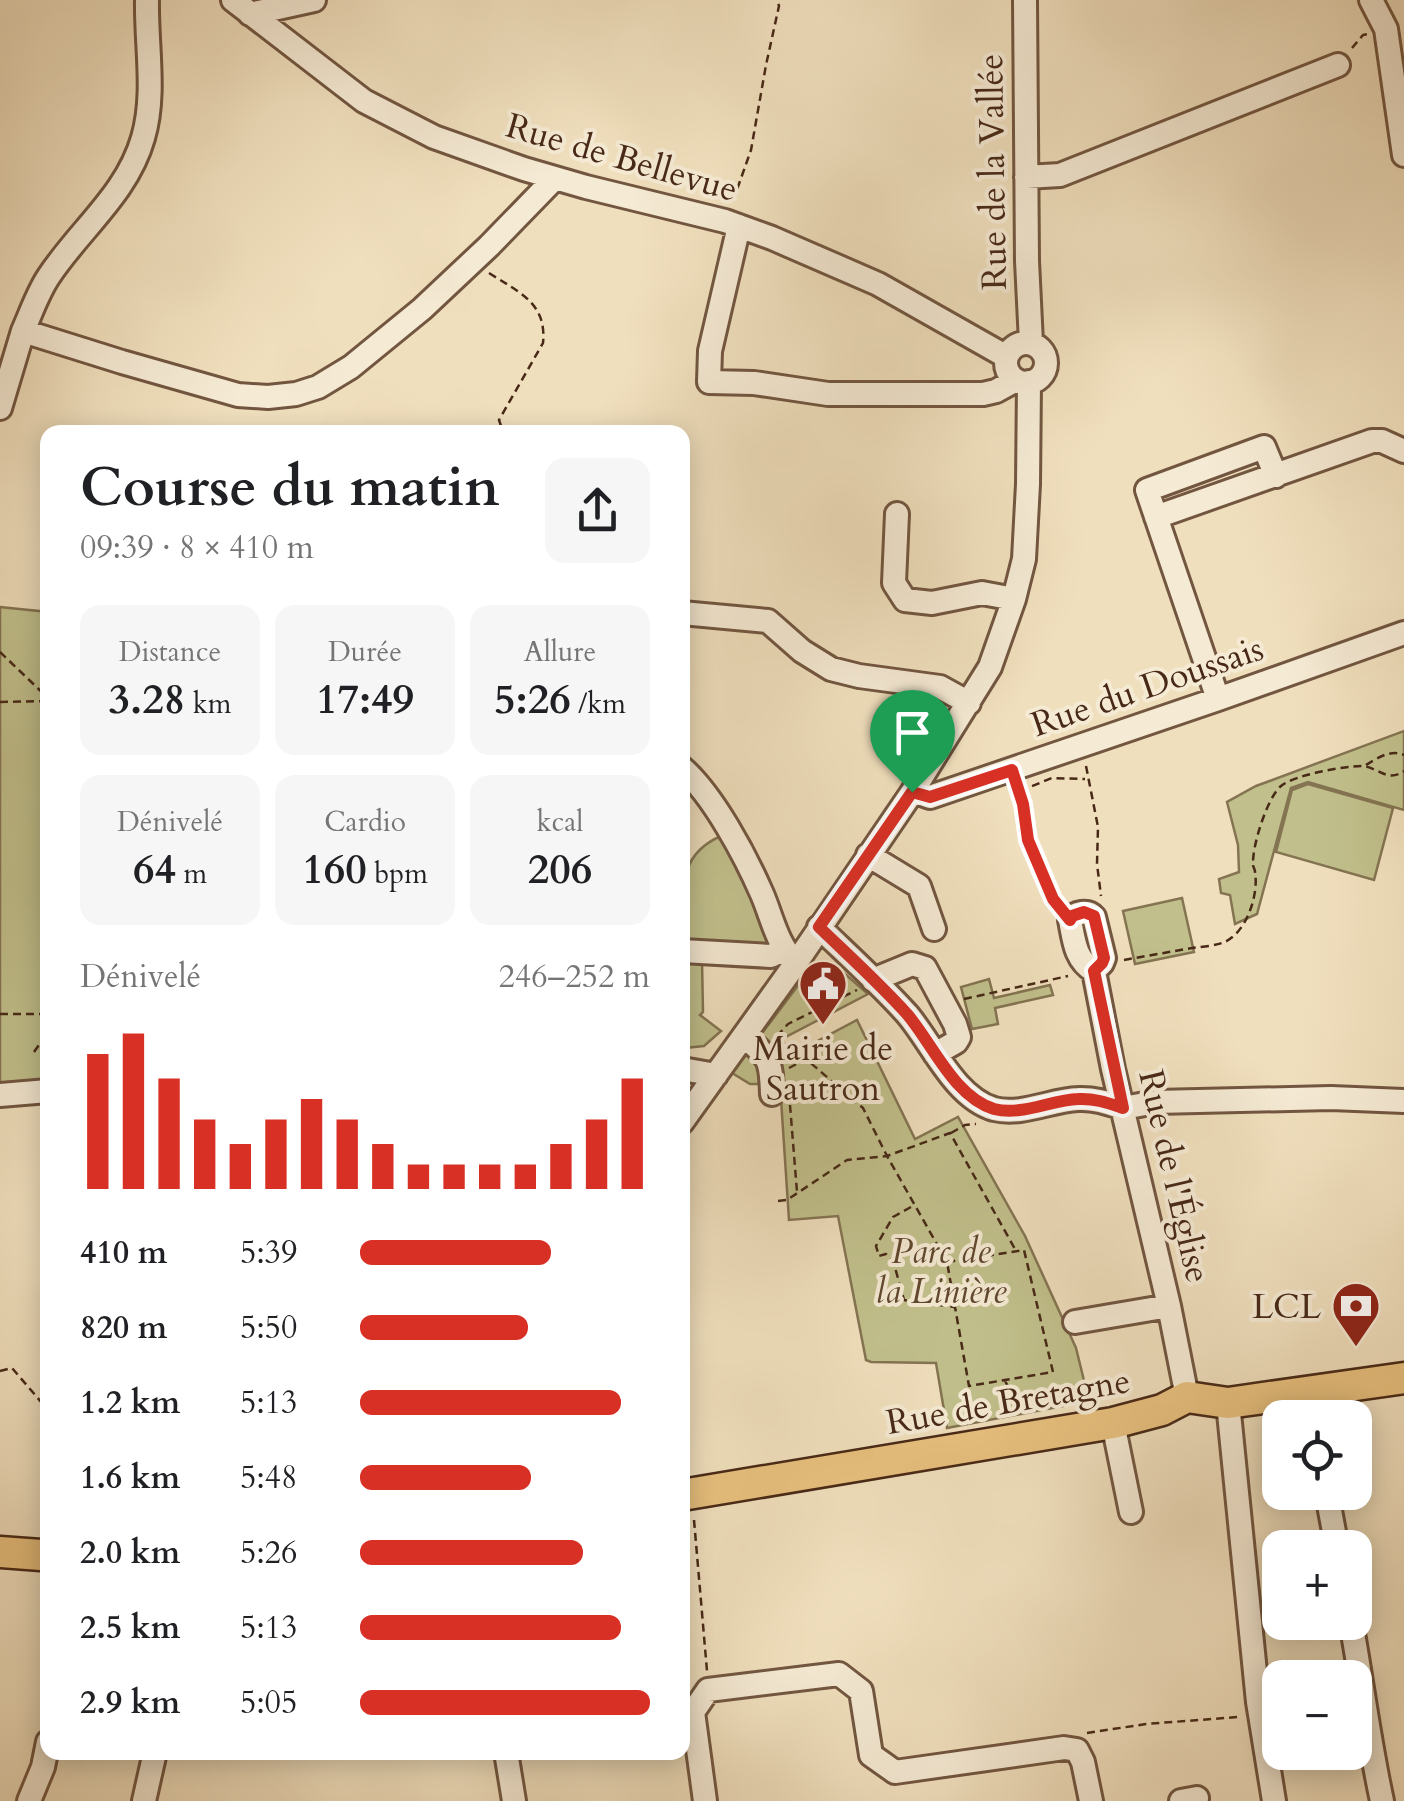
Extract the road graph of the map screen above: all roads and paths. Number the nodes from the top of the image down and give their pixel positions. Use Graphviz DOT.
graph roads {
  1 [pos="147,0"];
  2 [pos="314,0"];
  3 [pos="777,0"];
  4 [pos="1026,0"];
  5 [pos="1371,0"];
  6 [pos="241,7"];
  7 [pos="1386,28"];
  8 [pos="1398,61"];
  9 [pos="1338,64"];
  10 [pos="1404,155"];
  11 [pos="1026,177"];
  12 [pos="556,178"];
  13 [pos="732,224"];
  14 [pos="472,261"];
  15 [pos="23,331"];
  16 [pos="1031,343"];
  17 [pos="1007,357"];
  18 [pos="1023,381"];
  19 [pos="0,408"];
  20 [pos="501,425"];
  21 [pos="1404,451"];
  22 [pos="897,514"];
  23 [pos="1014,599"];
  24 [pos="690,614"];
  25 [pos="1404,633"];
  26 [pos="0,652"];
  27 [pos="40,692"];
  28 [pos="1218,699"];
  29 [pos="40,700"];
  30 [pos="0,702"];
  31 [pos="970,703"];
  32 [pos="1404,755"];
  33 [pos="1365,766"];
  34 [pos="1404,771"];
  35 [pos="1087,772"];
  36 [pos="690,776"];
  37 [pos="1088,779"];
  38 [pos="1016,781"];
  39 [pos="912,792"];
  40 [pos="868,855"];
  41 [pos="1098,900"];
  42 [pos="1070,920"];
  43 [pos="819,927"];
  44 [pos="934,928"];
  45 [pos="690,951"];
  46 [pos="790,956"];
  47 [pos="1095,967"];
  48 [pos="873,980"];
  49 [pos="943,1004"];
  50 [pos="0,1014"];
  51 [pos="40,1014"];
  52 [pos="788,1024"];
  53 [pos="744,1036"];
  54 [pos="775,1038"];
  55 [pos="40,1043"];
  56 [pos="34,1052"];
  57 [pos="935,1054"];
  58 [pos="788,1068"];
  59 [pos="690,1070"];
  60 [pos="716,1075"];
  61 [pos="40,1092"];
  62 [pos="0,1095"];
  63 [pos="781,1099"];
  64 [pos="1404,1100"];
  65 [pos="1123,1108"];
  66 [pos="690,1111"];
  67 [pos="887,1156"];
  68 [pos="797,1194"];
  69 [pos="778,1201"];
  70 [pos="914,1205"];
  71 [pos="1016,1250"];
  72 [pos="946,1262"];
  73 [pos="1169,1306"];
  74 [pos="955,1308"];
  75 [pos="1075,1322"];
  76 [pos="0,1370"];
  77 [pos="1404,1378"];
  78 [pos="1004,1380"];
  79 [pos="1188,1398"];
  80 [pos="40,1401"];
  81 [pos="1228,1403"];
  82 [pos="1024,1420"];
  83 [pos="1113,1423"];
  84 [pos="690,1494"];
  85 [pos="1131,1512"];
  86 [pos="690,1522"];
  87 [pos="0,1552"];
  88 [pos="40,1564"];
  89 [pos="40,1565"];
  90 [pos="0,1568"];
  91 [pos="1354,1640"];
  92 [pos="708,1690"];
  93 [pos="1243,1717"];
  94 [pos="1085,1733"];
  95 [pos="44,1760"];
  96 [pos="154,1760"];
  97 [pos="507,1760"];
  98 [pos="29,1801"];
  99 [pos="144,1801"];
  100 [pos="514,1801"];
  101 [pos="704,1801"];
  102 [pos="1092,1801"];
  103 [pos="1274,1801"];
  104 [pos="1382,1801"];
  1 -- 15 [label="street"];
  2 -- 6 [label="street"];
  3 -- 13 [label="path"];
  4 -- 11 [label="street, Rue de la Vallée"];
  5 -- 7 [label="street"];
  6 -- 12 [label="street, Rue de Bellevue"];
  7 -- 8 [label="street"];
  7 -- 9 [label="path"];
  8 -- 10 [label="street"];
  9 -- 11 [label="street"];
  11 -- 16 [label="street, Rue de la Vallée"];
  12 -- 13 [label="street, Rue de Bellevue"];
  12 -- 14 [label="street"];
  13 -- 17 [label="street, Rue de Bellevue"];
  13 -- 18 [label="street"];
  14 -- 15 [label="street"];
  14 -- 20 [label="path"];
  15 -- 19 [label="street"];
  16 -- 17 [label="street"];
  16 -- 18 [label="street"];
  17 -- 18 [label="street"];
  18 -- 23 [label="street"];
  21 -- 28 [label="street"];
  22 -- 23 [label="street"];
  23 -- 31 [label="street"];
  24 -- 31 [label="street"];
  25 -- 28 [label="street, Rue du Doussais"];
  26 -- 27 [label="path"];
  28 -- 38 [label="street, Rue du Doussais"];
  29 -- 30 [label="path"];
  31 -- 39 [label="street"];
  32 -- 33 [label="path"];
  33 -- 34 [label="path"];
  33 -- 47 [label="path"];
  35 -- 37 [label="path"];
  36 -- 46 [label="street"];
  37 -- 38 [label="path"];
  37 -- 41 [label="path"];
  38 -- 39 [label="street, Rue du Doussais"];
  38 -- 42 [label="path"];
  39 -- 40 [label="street"];
  40 -- 43 [label="street"];
  40 -- 44 [label="street"];
  42 -- 47 [label="street, Rue de l'Église"];
  43 -- 46 [label="street"];
  43 -- 48 [label="street"];
  45 -- 46 [label="street"];
  46 -- 53 [label="street"];
  47 -- 49 [label="path"];
  47 -- 65 [label="street, Rue de l'Église"];
  48 -- 49 [label="street"];
  48 -- 57 [label="street"];
  49 -- 57 [label="street"];
  50 -- 51 [label="path"];
  52 -- 54 [label="path"];
  53 -- 60 [label="street"];
  53 -- 63 [label="street"];
  55 -- 56 [label="path"];
  57 -- 65 [label="street"];
  58 -- 67 [label="path"];
  59 -- 60 [label="street"];
  60 -- 66 [label="street"];
  61 -- 62 [label="street"];
  63 -- 68 [label="path"];
  64 -- 65 [label="street"];
  65 -- 73 [label="street, Rue de l'Église"];
  67 -- 68 [label="path"];
  67 -- 70 [label="path"];
  67 -- 71 [label="path"];
  68 -- 69 [label="path"];
  70 -- 72 [label="path"];
  70 -- 74 [label="path"];
  71 -- 72 [label="path"];
  71 -- 78 [label="path"];
  72 -- 74 [label="path"];
  73 -- 75 [label="street"];
  73 -- 79 [label="street, Rue de l'Église"];
  74 -- 78 [label="path"];
  76 -- 80 [label="path"];
  77 -- 81 [label="main road, Rue de Bretagne"];
  78 -- 82 [label="path"];
  79 -- 81 [label="main road, Rue de Bretagne"];
  79 -- 83 [label="main road, Rue de Bretagne"];
  81 -- 103 [label="street"];
  83 -- 84 [label="main road, Rue de Bretagne"];
  83 -- 85 [label="street"];
  86 -- 92 [label="path"];
  87 -- 88 [label="main road"];
  89 -- 90 [label="main road"];
  91 -- 104 [label="street"];
  92 -- 101 [label="street"];
  92 -- 102 [label="street"];
  93 -- 94 [label="path"];
  95 -- 98 [label="street"];
  96 -- 99 [label="street"];
  97 -- 100 [label="street"];
}
